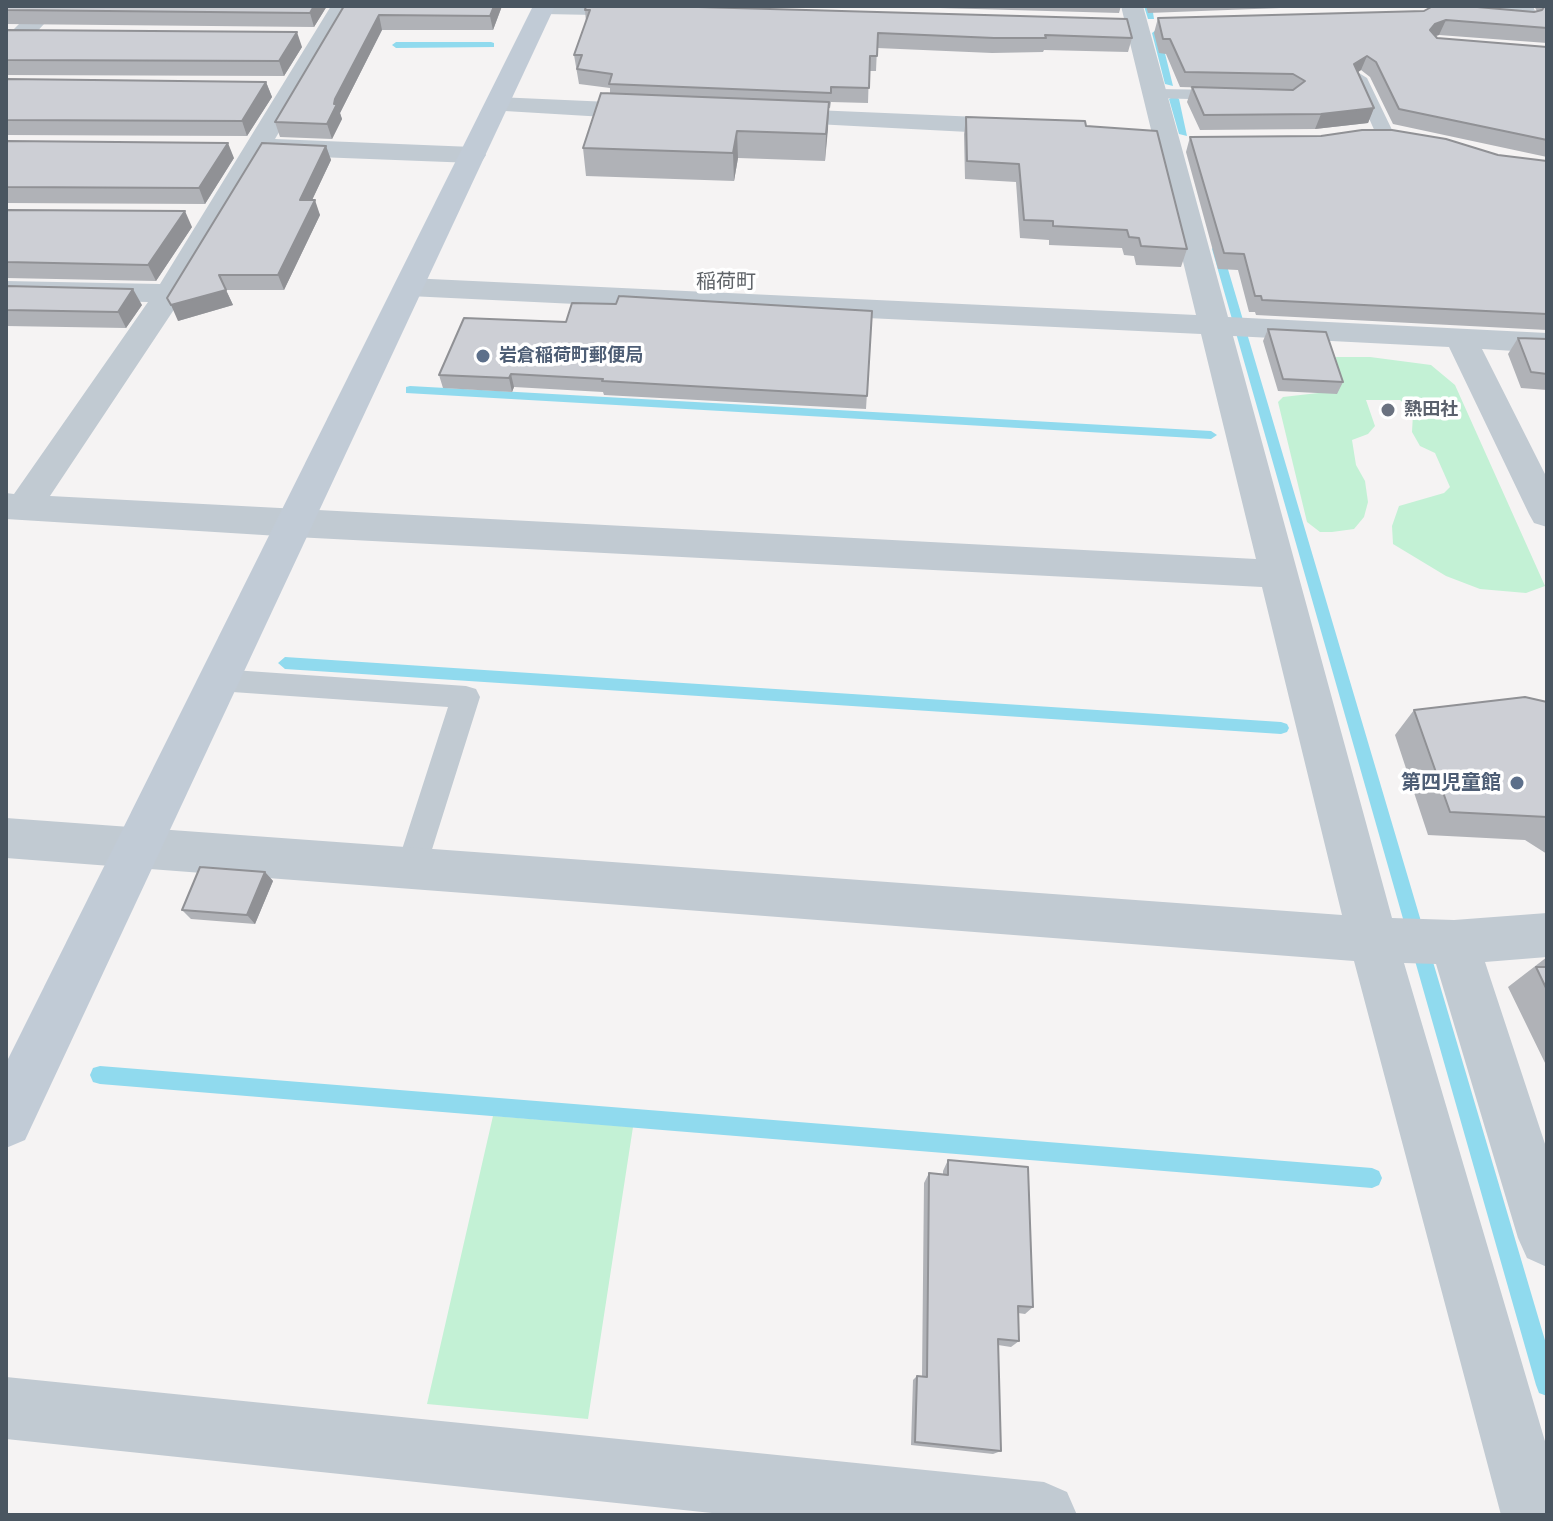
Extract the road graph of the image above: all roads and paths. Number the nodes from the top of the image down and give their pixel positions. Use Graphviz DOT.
graph roads {
  1 [pos="50,6"];
  2 [pos="342,6"];
  3 [pos="544,6"];
  4 [pos="1522,6"];
  5 [pos="1443,9"];
  6 [pos="669,10"];
  7 [pos="1129,17"];
  8 [pos="1164,22"];
  9 [pos="54,34"];
  10 [pos="292,36"];
  11 [pos="324,37"];
  12 [pos="11,40"];
  13 [pos="1359,78"];
  14 [pos="261,86"];
  15 [pos="293,87"];
  16 [pos="1155,94"];
  17 [pos="1244,96"];
  18 [pos="497,105"];
  19 [pos="683,113"];
  20 [pos="746,115"];
  21 [pos="1047,128"];
  22 [pos="1135,131"];
  23 [pos="1355,134"];
  24 [pos="1385,134"];
  25 [pos="1166,137"];
  26 [pos="1414,139"];
  27 [pos="1197,141"];
  28 [pos="226,147"];
  29 [pos="258,147"];
  30 [pos="473,155"];
  31 [pos="186,216"];
  32 [pos="216,216"];
  33 [pos="409,287"];
  34 [pos="6,290"];
  35 [pos="170,293"];
  36 [pos="1215,324"];
  37 [pos="1460,338"];
  38 [pos="1547,343"];
  39 [pos="15,506"];
  40 [pos="1547,514"];
  41 [pos="295,524"];
  42 [pos="1278,574"];
  43 [pos="218,680"];
  44 [pos="6,838"];
  45 [pos="139,848"];
  46 [pos="412,868"];
  47 [pos="1547,935"];
  48 [pos="1373,940"];
  49 [pos="1454,942"];
  50 [pos="6,1121"];
  51 [pos="1547,1238"];
  52 [pos="6,1408"];
  53 [pos="1044,1515"];
  54 [pos="1534,1515"];
  1 -- 12 [label="street"];
  2 -- 11 [label="street"];
  3 -- 6 [label="street"];
  3 -- 18 [label="street"];
  4 -- 5 [label="street"];
  7 -- 8 [label="street"];
  7 -- 16 [label="street"];
  9 -- 12 [label="street"];
  10 -- 11 [label="street"];
  11 -- 15 [label="street"];
  13 -- 24 [label="lane"];
  14 -- 15 [label="street"];
  15 -- 29 [label="street"];
  16 -- 17 [label="lane"];
  16 -- 25 [label="street"];
  18 -- 19 [label="street"];
  18 -- 30 [label="street"];
  20 -- 21 [label="street"];
  22 -- 25 [label="street"];
  23 -- 24 [label="street"];
  24 -- 26 [label="street"];
  25 -- 27 [label="street"];
  25 -- 36 [label="street"];
  28 -- 29 [label="street"];
  29 -- 30 [label="street"];
  29 -- 32 [label="street"];
  30 -- 33 [label="street"];
  31 -- 32 [label="street"];
  32 -- 35 [label="street"];
  33 -- 36 [label="street"];
  33 -- 41 [label="street"];
  34 -- 35 [label="street"];
  35 -- 39 [label="street"];
  36 -- 37 [label="street"];
  36 -- 42 [label="street"];
  37 -- 38 [label="street"];
  37 -- 40 [label="street"];
  39 -- 41 [label="street"];
  41 -- 42 [label="street"];
  41 -- 43 [label="street"];
  42 -- 48 [label="street"];
  43 -- 45 [label="street"];
  43 -- 46 [label="lane"];
  44 -- 45 [label="street"];
  45 -- 46 [label="street"];
  45 -- 50 [label="street"];
  46 -- 48 [label="street"];
  47 -- 49 [label="street"];
  48 -- 49 [label="street"];
  48 -- 54 [label="street"];
  49 -- 51 [label="street"];
  52 -- 53 [label="street"];
}
